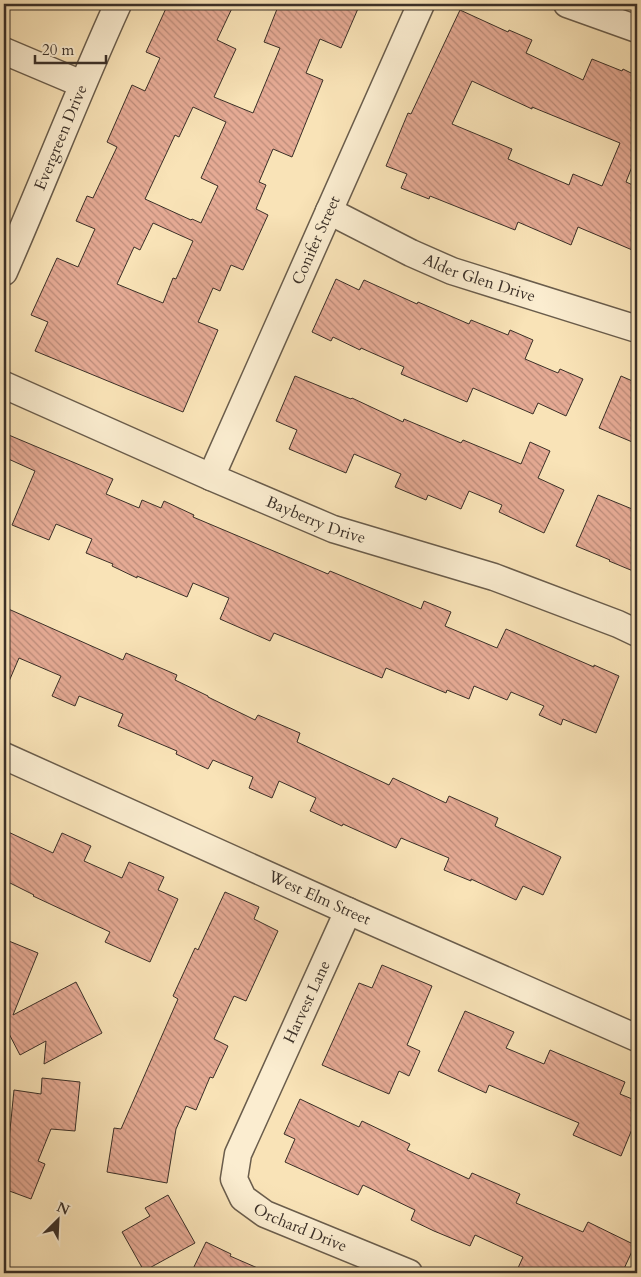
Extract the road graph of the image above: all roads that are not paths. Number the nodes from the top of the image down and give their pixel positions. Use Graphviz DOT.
graph roads {
  1 [pos="118,4"];
  2 [pos="421,4"];
  3 [pos="567,4"];
  4 [pos="637,29"];
  5 [pos="4,50"];
  6 [pos="82,84"];
  7 [pos="329,211"];
  8 [pos="4,272"];
  9 [pos="637,329"];
  10 [pos="4,385"];
  11 [pos="211,477"];
  12 [pos="637,633"];
  13 [pos="4,756"];
  14 [pos="348,911"];
  15 [pos="637,1038"];
  16 [pos="265,1093"];
  17 [pos="409,1273"];
  1 -- 6 [label="street, Evergreen Drive"];
  2 -- 7 [label="street, Conifer Street"];
  3 -- 4 [label="street"];
  5 -- 6 [label="street"];
  6 -- 8 [label="street, Evergreen Drive"];
  7 -- 9 [label="street, Alder Glen Drive"];
  7 -- 11 [label="street, Conifer Street"];
  10 -- 11 [label="street, Bayberry Drive"];
  11 -- 12 [label="street, Bayberry Drive"];
  13 -- 14 [label="street, West Elm Street"];
  14 -- 15 [label="street, West Elm Street"];
  14 -- 16 [label="street, Harvest Lane"];
  16 -- 17 [label="street, Orchard Drive"];
}
